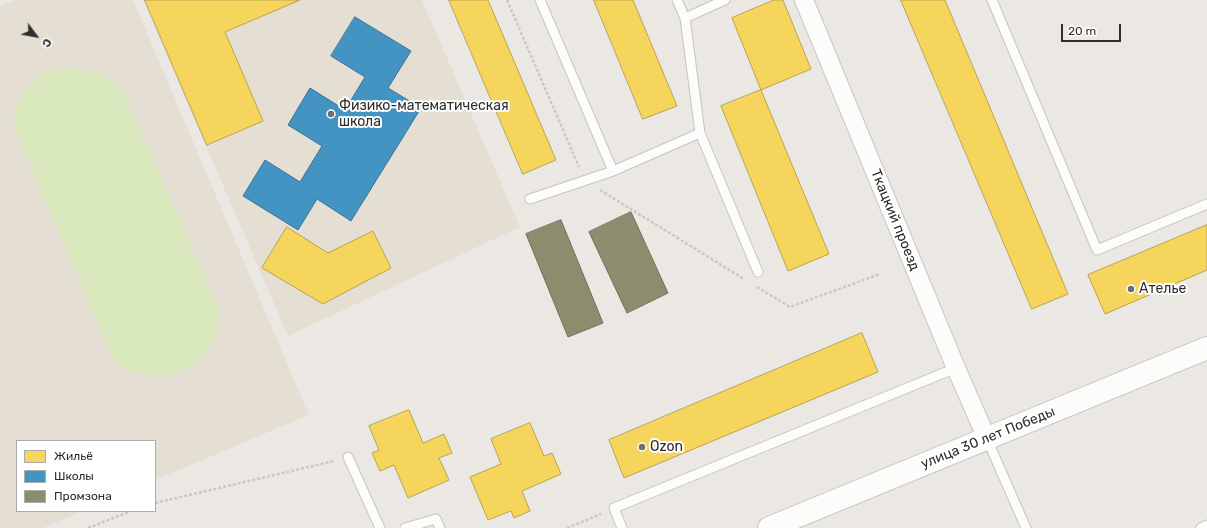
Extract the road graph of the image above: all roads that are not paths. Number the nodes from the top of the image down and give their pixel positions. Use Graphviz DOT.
graph roads {
  1 [pos="540,0"];
  2 [pos="677,0"];
  3 [pos="725,0"];
  4 [pos="804,0"];
  5 [pos="992,0"];
  6 [pos="685,18"];
  7 [pos="700,133"];
  8 [pos="613,171"];
  9 [pos="530,199"];
  10 [pos="1207,204"];
  11 [pos="758,272"];
  12 [pos="1207,348"];
  13 [pos="956,368"];
  14 [pos="987,439"];
  15 [pos="348,458"];
  16 [pos="1207,525"];
  17 [pos="380,528"];
  18 [pos="405,528"];
  19 [pos="440,528"];
  20 [pos="622,528"];
  21 [pos="769,528"];
  22 [pos="1026,528"];
  23 [pos="1201,528"];
  1 -- 8 [label="lane"];
  2 -- 6 [label="lane"];
  3 -- 6 [label="lane"];
  4 -- 13 [label="street, Ткацкий проезд"];
  5 -- 10 [label="lane"];
  6 -- 7 [label="lane"];
  7 -- 8 [label="lane"];
  7 -- 11 [label="lane"];
  8 -- 9 [label="lane"];
  12 -- 14 [label="street, улица 30 лет Победы"];
  13 -- 14 [label="street, Ткацкий проезд"];
  13 -- 20 [label="lane"];
  14 -- 21 [label="street, улица 30 лет Победы"];
  14 -- 22 [label="lane"];
  15 -- 17 [label="lane"];
  16 -- 23 [label="lane"];
  18 -- 19 [label="lane"];
}
